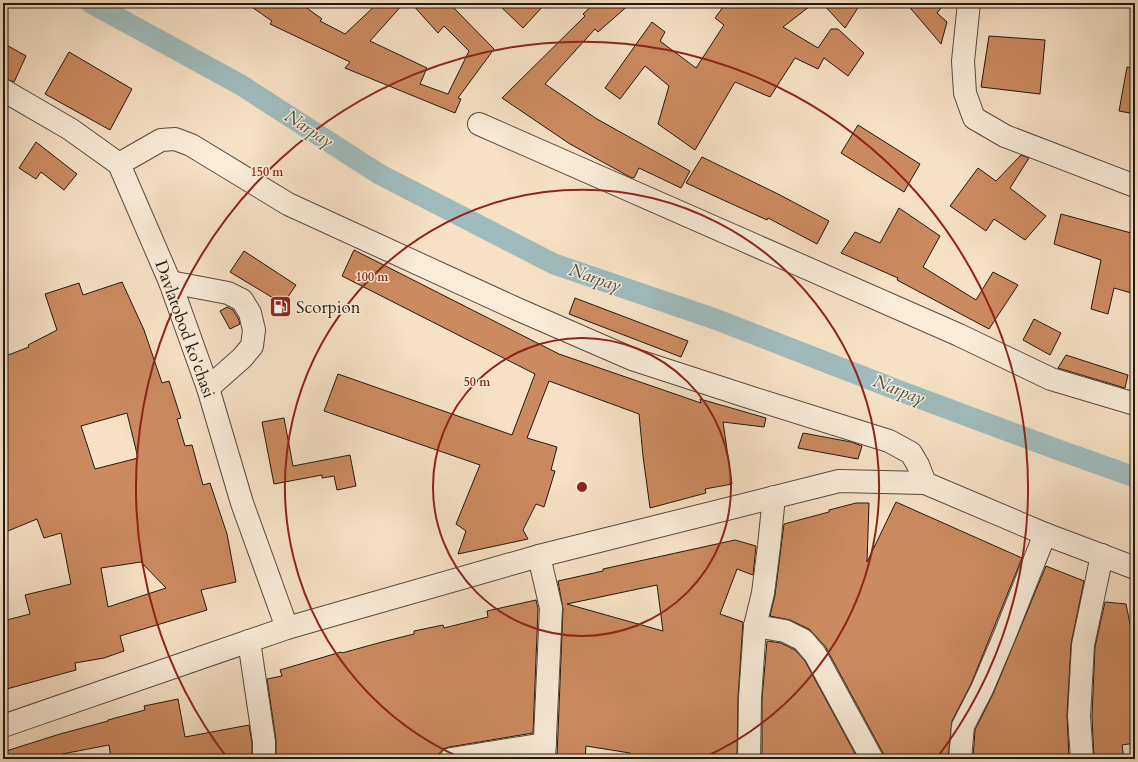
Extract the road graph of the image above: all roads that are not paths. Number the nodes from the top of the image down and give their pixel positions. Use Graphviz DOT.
graph roads {
  1 [pos="969,3"];
  2 [pos="3,90"];
  3 [pos="479,124"];
  4 [pos="119,164"];
  5 [pos="1135,186"];
  6 [pos="170,282"];
  7 [pos="208,388"];
  8 [pos="1135,404"];
  9 [pos="925,483"];
  10 [pos="774,497"];
  11 [pos="1045,534"];
  12 [pos="1102,555"];
  13 [pos="539,556"];
  14 [pos="1135,568"];
  15 [pos="755,626"];
  16 [pos="287,628"];
  17 [pos="248,641"];
  18 [pos="3,726"];
  19 [pos="544,752"];
  20 [pos="264,759"];
  21 [pos="452,759"];
  22 [pos="749,759"];
  23 [pos="872,759"];
  24 [pos="960,759"];
  25 [pos="1082,759"];
  1 -- 5 [label="street"];
  2 -- 4 [label="street"];
  3 -- 8 [label="street"];
  4 -- 6 [label="street, Davlatobod ko'chasi"];
  4 -- 9 [label="street"];
  6 -- 7 [label="street, Davlatobod ko'chasi"];
  6 -- 7 [label="street"];
  7 -- 16 [label="street, Davlatobod ko'chasi"];
  9 -- 10 [label="street"];
  9 -- 11 [label="street"];
  10 -- 13 [label="street"];
  10 -- 15 [label="street"];
  11 -- 12 [label="street"];
  11 -- 24 [label="street"];
  12 -- 14 [label="street"];
  12 -- 25 [label="street"];
  13 -- 16 [label="street"];
  13 -- 19 [label="street"];
  15 -- 22 [label="street"];
  15 -- 23 [label="street"];
  16 -- 17 [label="street"];
  17 -- 18 [label="street"];
  17 -- 20 [label="street"];
  19 -- 21 [label="street"];
}
